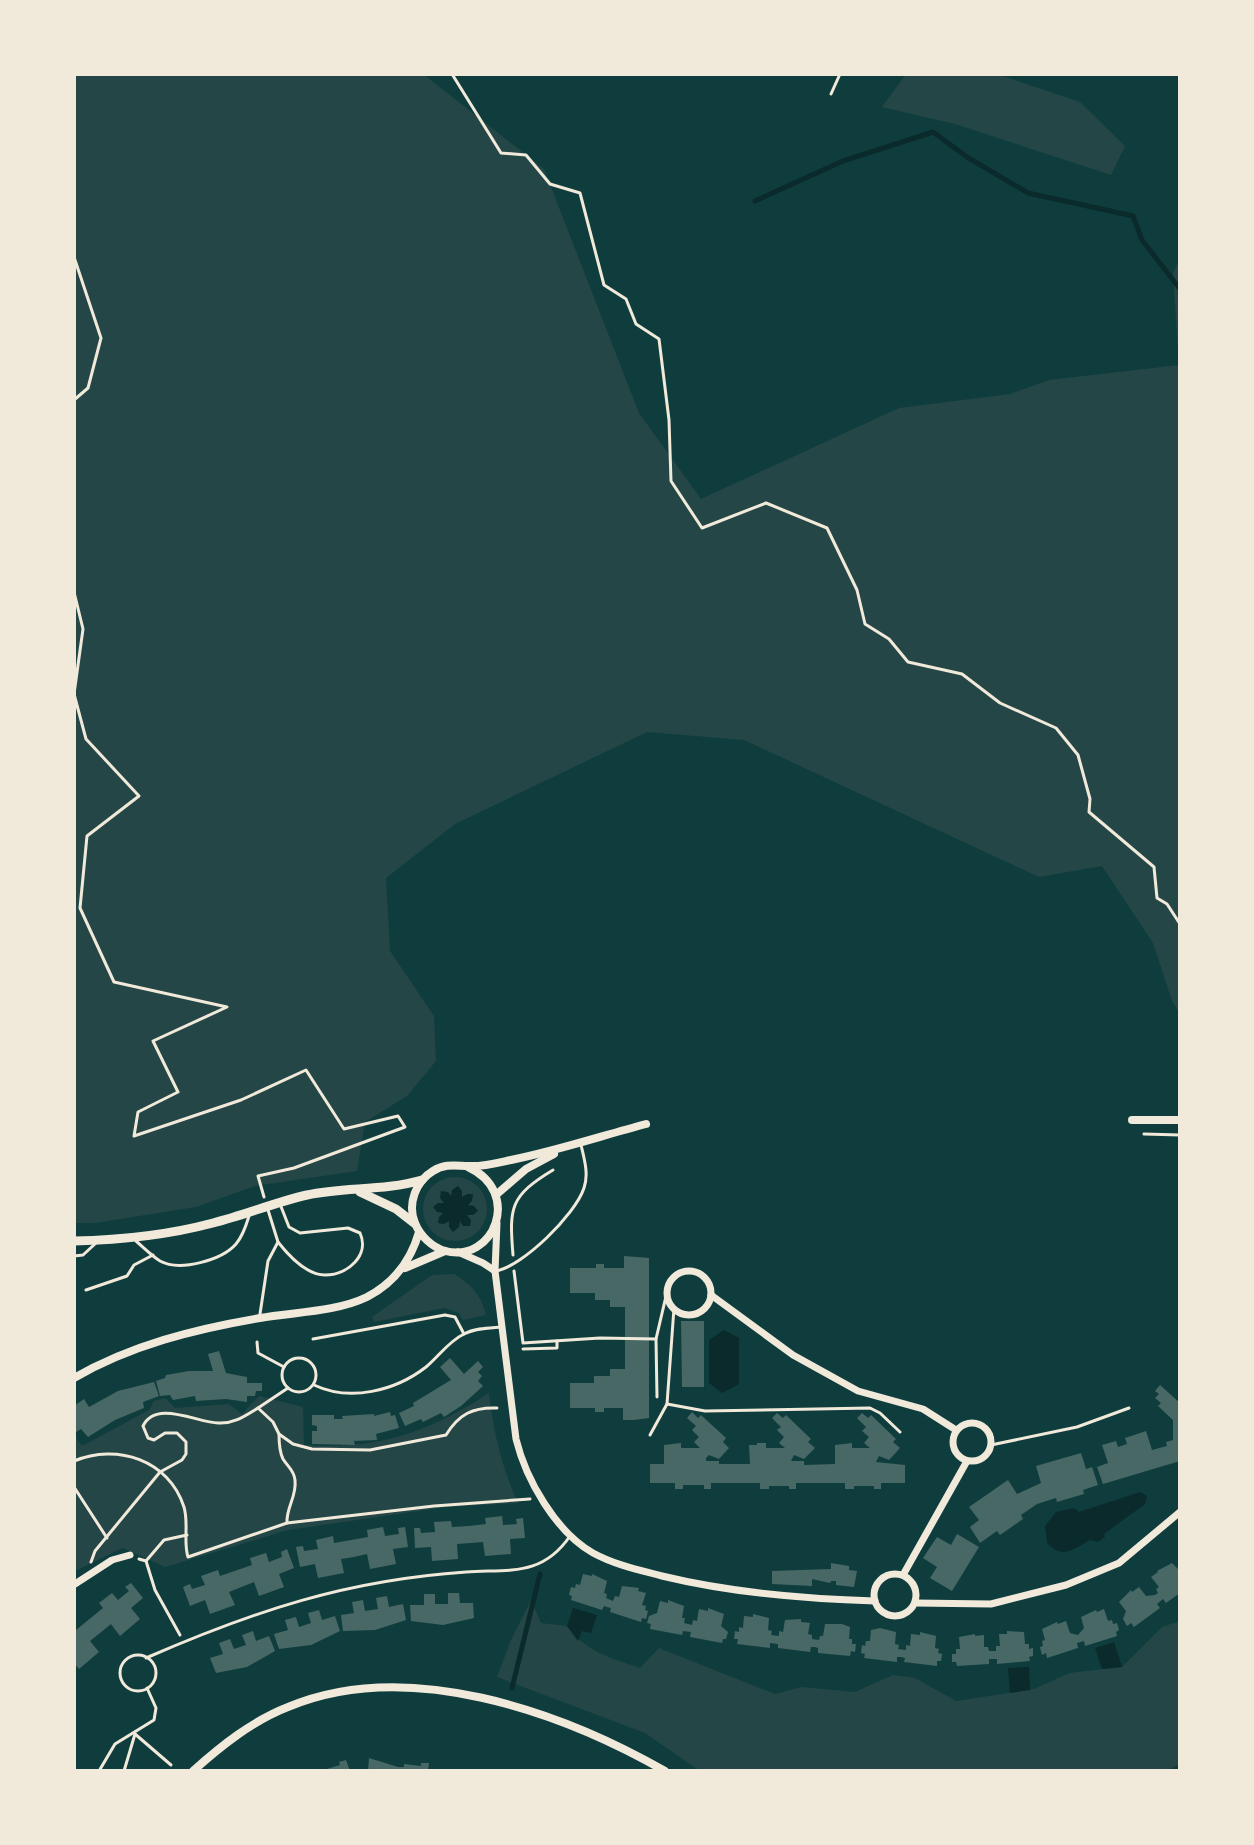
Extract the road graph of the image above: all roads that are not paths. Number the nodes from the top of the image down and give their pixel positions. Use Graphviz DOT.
graph roads {
  1 [pos="1132,1120"];
  2 [pos="1180,1120"];
  3 [pos="646,1124"];
  4 [pos="580,1141"];
  5 [pos="468,1167"];
  6 [pos="422,1180"];
  7 [pos="357,1191"];
  8 [pos="497,1194"];
  9 [pos="280,1204"];
  10 [pos="267,1208"];
  11 [pos="251,1213"];
  12 [pos="497,1222"];
  13 [pos="417,1227"];
  14 [pos="132,1238"];
  15 [pos="99,1240"];
  16 [pos="74,1241"];
  17 [pos="278,1242"];
  18 [pos="445,1251"];
  19 [pos="457,1252"];
  20 [pos="153,1255"];
  21 [pos="74,1256"];
  22 [pos="401,1271"];
  23 [pos="495,1271"];
  24 [pos="86,1290"];
  25 [pos="711,1295"];
  26 [pos="674,1308"];
  27 [pos="259,1318"];
  28 [pos="504,1326"];
  29 [pos="464,1334"];
  30 [pos="313,1339"];
  31 [pos="74,1378"];
  32 [pos="314,1385"];
  33 [pos="667,1404"];
  34 [pos="1129,1408"];
  35 [pos="956,1430"];
  36 [pos="900,1432"];
  37 [pos="650,1435"];
  38 [pos="991,1445"];
  39 [pos="967,1461"];
  40 [pos="1180,1512"];
  41 [pos="570,1536"];
  42 [pos="130,1555"];
  43 [pos="903,1575"];
  44 [pos="74,1583"];
  45 [pos="74,1592"];
  46 [pos="875,1601"];
  47 [pos="915,1603"];
  48 [pos="146,1658"];
  49 [pos="193,1771"];
  50 [pos="665,1771"];
  1 -- 2 [label="street"];
  3 -- 4 [label="street"];
  4 -- 5 [label="street"];
  4 -- 8 [label="street"];
  4 -- 23 [label="lane"];
  5 -- 6 [label="street"];
  5 -- 8 [label="street"];
  6 -- 7 [label="main road"];
  6 -- 13 [label="street"];
  7 -- 9 [label="main road"];
  7 -- 13 [label="main road"];
  8 -- 12 [label="street"];
  9 -- 10 [label="main road"];
  9 -- 17 [label="lane"];
  10 -- 11 [label="main road"];
  10 -- 17 [label="lane"];
  11 -- 14 [label="main road"];
  11 -- 20 [label="lane"];
  12 -- 19 [label="street"];
  12 -- 23 [label="street"];
  13 -- 18 [label="street"];
  13 -- 22 [label="street"];
  14 -- 15 [label="main road"];
  14 -- 20 [label="lane"];
  15 -- 16 [label="main road"];
  15 -- 21 [label="lane"];
  17 -- 27 [label="lane"];
  18 -- 19 [label="street"];
  18 -- 22 [label="street"];
  19 -- 23 [label="street"];
  20 -- 24 [label="lane"];
  22 -- 27 [label="street"];
  23 -- 28 [label="street"];
  25 -- 26 [label="street"];
  25 -- 26 [label="street"];
  25 -- 35 [label="street"];
  26 -- 33 [label="lane"];
  27 -- 31 [label="street"];
  28 -- 29 [label="lane"];
  28 -- 41 [label="street"];
  29 -- 30 [label="lane"];
  29 -- 32 [label="lane"];
  32 -- 32 [label="lane"];
  33 -- 36 [label="lane"];
  33 -- 37 [label="lane"];
  34 -- 38 [label="lane"];
  35 -- 38 [label="street"];
  35 -- 39 [label="street"];
  38 -- 39 [label="street"];
  39 -- 43 [label="street"];
  40 -- 47 [label="street"];
  41 -- 46 [label="street"];
  41 -- 48 [label="lane"];
  42 -- 44 [label="street"];
  43 -- 46 [label="street"];
  43 -- 47 [label="street"];
  44 -- 45 [label="street"];
  46 -- 47 [label="street"];
  48 -- 48 [label="lane"];
  49 -- 50 [label="street"];
}
